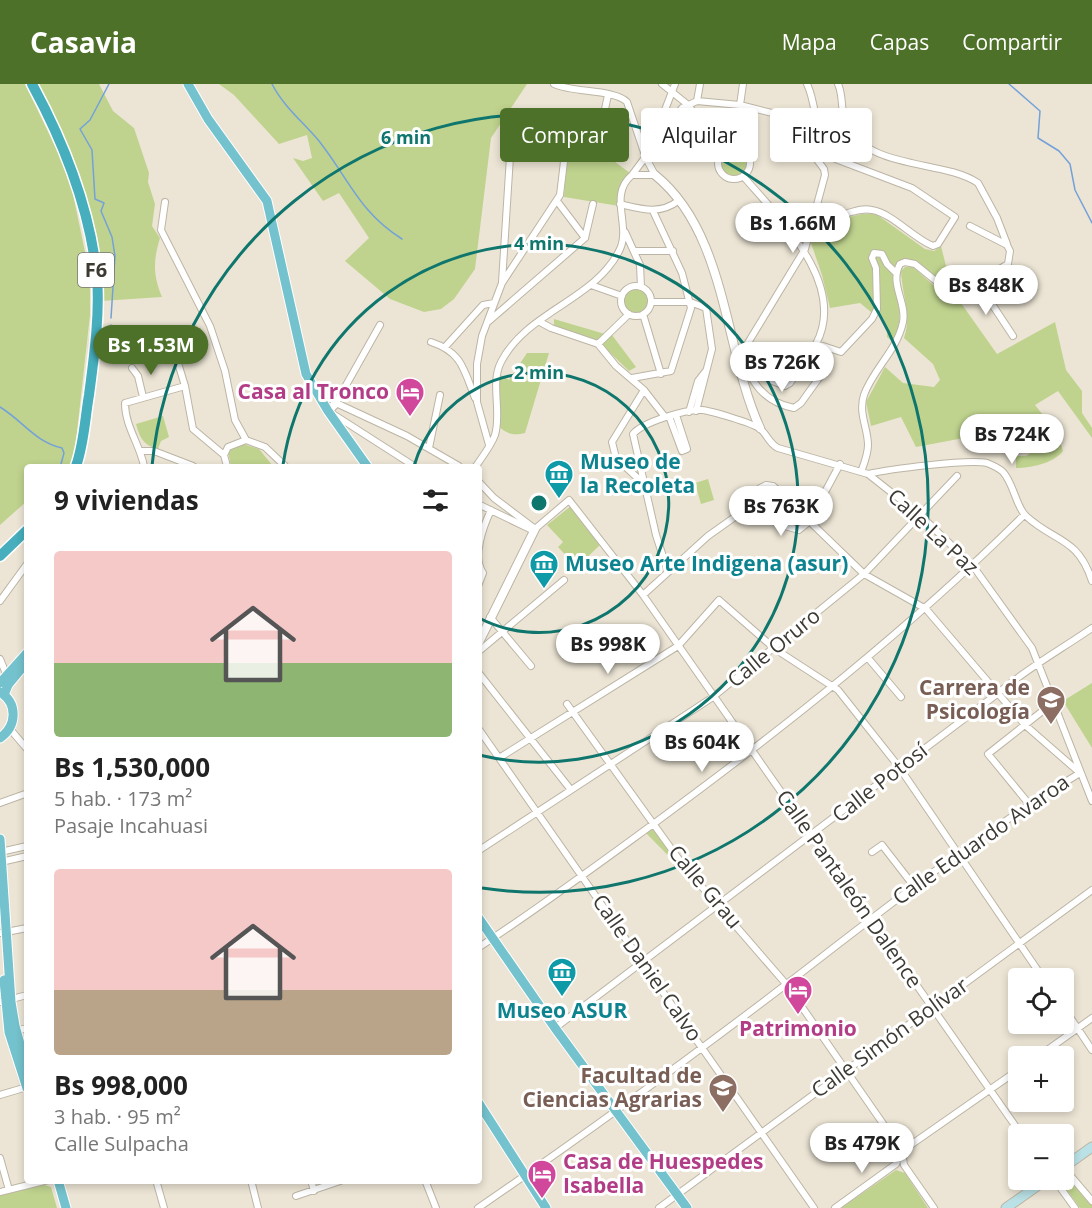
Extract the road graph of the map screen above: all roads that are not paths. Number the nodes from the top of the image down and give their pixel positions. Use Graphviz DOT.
graph roads {
  1 [pos="32,84"];
  2 [pos="188,84"];
  3 [pos="554,84"];
  4 [pos="662,84"];
  5 [pos="675,84"];
  6 [pos="700,84"];
  7 [pos="743,84"];
  8 [pos="807,84"];
  9 [pos="838,84"];
  10 [pos="585,87"];
  11 [pos="672,91"];
  12 [pos="608,95"];
  13 [pos="697,100"];
  14 [pos="687,104"];
  15 [pos="740,105"];
  16 [pos="666,108"];
  17 [pos="684,108"];
  18 [pos="690,108"];
  19 [pos="815,108"];
  20 [pos="770,112"];
  21 [pos="641,143"];
  22 [pos="510,162"];
  23 [pos="643,162"];
  24 [pos="648,162"];
  25 [pos="718,162"];
  26 [pos="749,162"];
  27 [pos="819,162"];
  28 [pos="844,162"];
  29 [pos="655,175"];
  30 [pos="632,176"];
  31 [pos="743,176"];
  32 [pos="557,201"];
  33 [pos="678,201"];
  34 [pos="165,202"];
  35 [pos="593,204"];
  36 [pos="620,204"];
  37 [pos="653,211"];
  38 [pos="816,212"];
  39 [pos="623,225"];
  40 [pos="970,226"];
  41 [pos="585,237"];
  42 [pos="1007,245"];
  43 [pos="805,249"];
  44 [pos="673,250"];
  45 [pos="635,251"];
  46 [pos="896,273"];
  47 [pos="502,283"];
  48 [pos="978,283"];
  49 [pos="591,285"];
  50 [pos="641,287"];
  51 [pos="622,296"];
  52 [pos="651,302"];
  53 [pos="690,302"];
  54 [pos="494,303"];
  55 [pos="629,314"];
  56 [pos="643,314"];
  57 [pos="540,321"];
  58 [pos="487,324"];
  59 [pos="380,325"];
  60 [pos="165,331"];
  61 [pos="1013,336"];
  62 [pos="431,342"];
  63 [pos="598,344"];
  64 [pos="817,344"];
  65 [pos="445,347"];
  66 [pos="739,353"];
  67 [pos="829,364"];
  68 [pos="132,368"];
  69 [pos="661,374"];
  70 [pos="632,378"];
  71 [pos="185,386"];
  72 [pos="644,390"];
  73 [pos="440,395"];
  74 [pos="143,397"];
  75 [pos="477,402"];
  76 [pos="336,404"];
  77 [pos="328,411"];
  78 [pos="692,412"];
  79 [pos="670,416"];
  80 [pos="760,428"];
  81 [pos="246,440"];
  82 [pos="489,445"];
  83 [pos="429,448"];
  84 [pos="141,451"];
  85 [pos="224,455"];
  86 [pos="76,464"];
  87 [pos="144,464"];
  88 [pos="188,464"];
  89 [pos="226,464"];
  90 [pos="283,464"];
  91 [pos="366,464"];
  92 [pos="411,464"];
  93 [pos="456,464"];
  94 [pos="477,464"];
  95 [pos="840,464"];
  96 [pos="865,473"];
  97 [pos="957,476"];
  98 [pos="482,485"];
  99 [pos="645,485"];
  100 [pos="482,506"];
  101 [pos="746,509"];
  102 [pos="491,510"];
  103 [pos="920,515"];
  104 [pos="1024,515"];
  105 [pos="809,522"];
  106 [pos="534,530"];
  107 [pos="24,533"];
  108 [pos="482,536"];
  109 [pos="0,556"];
  110 [pos="973,566"];
  111 [pos="24,568"];
  112 [pos="668,572"];
  113 [pos="864,574"];
  114 [pos="564,580"];
  115 [pos="1092,581"];
  116 [pos="643,595"];
  117 [pos="0,601"];
  118 [pos="926,609"];
  119 [pos="490,617"];
  120 [pos="1092,628"];
  121 [pos="504,634"];
  122 [pos="482,635"];
  123 [pos="678,646"];
  124 [pos="482,649"];
  125 [pos="775,649"];
  126 [pos="868,658"];
  127 [pos="0,659"];
  128 [pos="24,663"];
  129 [pos="24,663"];
  130 [pos="1039,663"];
  131 [pos="531,666"];
  132 [pos="482,677"];
  133 [pos="3,680"];
  134 [pos="833,688"];
  135 [pos="2,693"];
  136 [pos="997,694"];
  137 [pos="713,697"];
  138 [pos="901,697"];
  139 [pos="1054,702"];
  140 [pos="567,704"];
  141 [pos="572,711"];
  142 [pos="1025,725"];
  143 [pos="10,729"];
  144 [pos="482,734"];
  145 [pos="0,738"];
  146 [pos="530,738"];
  147 [pos="24,745"];
  148 [pos="752,752"];
  149 [pos="499,758"];
  150 [pos="610,765"];
  151 [pos="899,766"];
  152 [pos="1080,773"];
  153 [pos="571,790"];
  154 [pos="24,795"];
  155 [pos="1092,801"];
  156 [pos="0,803"];
  157 [pos="1029,804"];
  158 [pos="538,813"];
  159 [pos="654,823"];
  160 [pos="810,836"];
  161 [pos="0,839"];
  162 [pos="24,847"];
  163 [pos="482,848"];
  164 [pos="872,852"];
  165 [pos="959,852"];
  166 [pos="24,856"];
  167 [pos="0,857"];
  168 [pos="584,876"];
  169 [pos="913,885"];
  170 [pos="1092,890"];
  171 [pos="2,900"];
  172 [pos="719,905"];
  173 [pos="870,919"];
  174 [pos="482,923"];
  175 [pos="24,928"];
  176 [pos="2,930"];
  177 [pos="493,938"];
  178 [pos="1020,943"];
  179 [pos="482,945"];
  180 [pos="641,961"];
  181 [pos="1036,968"];
  182 [pos="786,984"];
  183 [pos="24,996"];
  184 [pos="5,1001"];
  185 [pos="932,1006"];
  186 [pos="1092,1018"];
  187 [pos="1074,1024"];
  188 [pos="555,1028"];
  189 [pos="24,1029"];
  190 [pos="1077,1029"];
  191 [pos="16,1031"];
  192 [pos="702,1046"];
  193 [pos="1052,1046"];
  194 [pos="1092,1050"];
  195 [pos="24,1059"];
  196 [pos="846,1068"];
  197 [pos="1008,1077"];
  198 [pos="24,1078"];
  199 [pos="24,1088"];
  200 [pos="989,1091"];
  201 [pos="0,1095"];
  202 [pos="482,1108"];
  203 [pos="614,1110"];
  204 [pos="1014,1124"];
  205 [pos="763,1132"];
  206 [pos="1092,1147"];
  207 [pos="902,1151"];
  208 [pos="0,1158"];
  209 [pos="1074,1160"];
  210 [pos="525,1176"];
  211 [pos="1074,1180"];
  212 [pos="32,1184"];
  213 [pos="54,1184"];
  214 [pos="59,1184"];
  215 [pos="157,1184"];
  216 [pos="252,1184"];
  217 [pos="312,1184"];
  218 [pos="332,1184"];
  219 [pos="427,1184"];
  220 [pos="9,1190"];
  221 [pos="1031,1190"];
  222 [pos="1062,1190"];
  223 [pos="314,1191"];
  224 [pos="0,1192"];
  225 [pos="677,1195"];
  226 [pos="296,1196"];
  227 [pos="1092,1202"];
  228 [pos="61,1208"];
  229 [pos="66,1208"];
  230 [pos="164,1208"];
  231 [pos="258,1208"];
  232 [pos="436,1208"];
  233 [pos="478,1208"];
  234 [pos="546,1208"];
  235 [pos="659,1208"];
  236 [pos="687,1208"];
  237 [pos="814,1208"];
  238 [pos="835,1208"];
  239 [pos="934,1208"];
  240 [pos="1006,1208"];
  241 [pos="1075,1208"];
  1 -- 86 [label="highway, F6"];
  2 -- 77 [label="main road"];
  3 -- 10 [label="street"];
  4 -- 11 [label="street"];
  5 -- 11 [label="street"];
  6 -- 13 [label="street"];
  7 -- 15 [label="street"];
  8 -- 19 [label="street"];
  9 -- 42 [label="street"];
  10 -- 12 [label="street"];
  11 -- 14 [label="street"];
  11 -- 16 [label="street"];
  12 -- 21 [label="street"];
  12 -- 32 [label="street"];
  13 -- 14 [label="street"];
  13 -- 15 [label="street"];
  14 -- 17 [label="street"];
  14 -- 18 [label="street"];
  15 -- 20 [label="street"];
  22 -- 47 [label="street"];
  23 -- 30 [label="street"];
  24 -- 29 [label="street"];
  25 -- 31 [label="street"];
  26 -- 31 [label="street"];
  27 -- 38 [label="street"];
  28 -- 38 [label="street"];
  29 -- 30 [label="street"];
  29 -- 33 [label="street"];
  30 -- 36 [label="street"];
  31 -- 43 [label="street"];
  32 -- 41 [label="street"];
  32 -- 47 [label="street"];
  33 -- 37 [label="street"];
  33 -- 66 [label="street"];
  34 -- 81 [label="street"];
  35 -- 41 [label="street"];
  36 -- 37 [label="street"];
  36 -- 39 [label="street"];
  37 -- 44 [label="street"];
  38 -- 43 [label="street"];
  39 -- 45 [label="street"];
  39 -- 49 [label="street"];
  40 -- 42 [label="street"];
  41 -- 58 [label="street"];
  42 -- 48 [label="street"];
  43 -- 64 [label="street"];
  43 -- 66 [label="street"];
  44 -- 45 [label="street"];
  44 -- 53 [label="street"];
  45 -- 50 [label="street"];
  46 -- 48 [label="street"];
  46 -- 64 [label="street"];
  46 -- 96 [label="street"];
  47 -- 54 [label="street"];
  48 -- 61 [label="street"];
  49 -- 51 [label="street"];
  49 -- 57 [label="street"];
  50 -- 51 [label="street"];
  50 -- 52 [label="street"];
  51 -- 55 [label="street"];
  52 -- 53 [label="street"];
  52 -- 56 [label="street"];
  53 -- 69 [label="street"];
  53 -- 78 [label="street"];
  54 -- 58 [label="street"];
  54 -- 65 [label="street"];
  55 -- 56 [label="street"];
  55 -- 63 [label="street"];
  56 -- 69 [label="street"];
  57 -- 63 [label="street"];
  57 -- 82 [label="street"];
  58 -- 75 [label="street"];
  59 -- 76 [label="street"];
  60 -- 71 [label="street"];
  62 -- 65 [label="street"];
  63 -- 70 [label="street"];
  64 -- 66 [label="street"];
  65 -- 75 [label="street"];
  66 -- 67 [label="street"];
  66 -- 80 [label="street"];
  68 -- 74 [label="street"];
  69 -- 70 [label="street"];
  70 -- 72 [label="street"];
  71 -- 74 [label="street"];
  71 -- 85 [label="street"];
  72 -- 79 [label="street"];
  72 -- 99 [label="street"];
  73 -- 83 [label="street"];
  74 -- 84 [label="street"];
  75 -- 82 [label="street"];
  76 -- 77 [label="street"];
  76 -- 83 [label="street"];
  77 -- 91 [label="main road"];
  77 -- 92 [label="street"];
  78 -- 79 [label="street"];
  78 -- 80 [label="street, Calle La Paz"];
  79 -- 79 [label="street"];
  79 -- 99 [label="street"];
  80 -- 95 [label="street, Calle La Paz"];
  81 -- 85 [label="street"];
  81 -- 90 [label="street"];
  82 -- 94 [label="street"];
  83 -- 93 [label="street"];
  84 -- 87 [label="street"];
  84 -- 88 [label="street"];
  85 -- 89 [label="street"];
  95 -- 96 [label="street, Calle La Paz"];
  95 -- 105 [label="street"];
  96 -- 103 [label="street, Calle La Paz"];
  96 -- 104 [label="street"];
  97 -- 103 [label="street, Calle Oruro"];
  98 -- 106 [label="street"];
  99 -- 112 [label="street"];
  100 -- 102 [label="street"];
  101 -- 112 [label="street"];
  102 -- 106 [label="street"];
  102 -- 108 [label="street"];
  103 -- 110 [label="street, Calle La Paz"];
  103 -- 113 [label="street, Calle Oruro"];
  104 -- 110 [label="street"];
  104 -- 115 [label="street"];
  105 -- 105 [label="street"];
  105 -- 113 [label="street"];
  106 -- 116 [label="street, Calle Pantaleón Dalence"];
  106 -- 119 [label="street"];
  107 -- 109 [label="highway"];
  110 -- 118 [label="street"];
  110 -- 130 [label="street, Calle La Paz"];
  111 -- 117 [label="street"];
  112 -- 116 [label="street"];
  113 -- 118 [label="street"];
  113 -- 125 [label="street, Calle Oruro"];
  114 -- 121 [label="street"];
  116 -- 123 [label="street, Calle Pantaleón Dalence"];
  118 -- 126 [label="street"];
  118 -- 136 [label="street"];
  119 -- 121 [label="street"];
  119 -- 122 [label="street"];
  120 -- 130 [label="street, Calle Potosí"];
  121 -- 124 [label="street"];
  121 -- 131 [label="street"];
  123 -- 125 [label="street"];
  123 -- 137 [label="street, Calle Pantaleón Dalence"];
  123 -- 141 [label="street"];
  125 -- 134 [label="street"];
  125 -- 137 [label="street, Calle Oruro"];
  126 -- 134 [label="street"];
  126 -- 138 [label="street"];
  127 -- 133 [label="street"];
  128 -- 133 [label="main road"];
  129 -- 135 [label="main road"];
  130 -- 136 [label="street, Calle Potosí"];
  130 -- 139 [label="street, Calle La Paz"];
  132 -- 146 [label="street"];
  134 -- 148 [label="street"];
  134 -- 151 [label="street"];
  135 -- 143 [label="main road"];
  136 -- 142 [label="street"];
  136 -- 151 [label="street, Calle Potosí"];
  137 -- 148 [label="street, Calle Pantaleón Dalence"];
  137 -- 150 [label="street, Calle Oruro"];
  139 -- 142 [label="street"];
  139 -- 152 [label="street, Calle La Paz"];
  140 -- 141 [label="street, Calle Grau"];
  141 -- 146 [label="street"];
  141 -- 150 [label="street, Calle Grau"];
  142 -- 152 [label="street"];
  142 -- 157 [label="street"];
  143 -- 145 [label="main road"];
  143 -- 147 [label="street"];
  144 -- 149 [label="street, Calle Daniel Calvo"];
  146 -- 149 [label="street"];
  146 -- 153 [label="street"];
  148 -- 159 [label="street"];
  148 -- 160 [label="street, Calle Pantaleón Dalence"];
  149 -- 158 [label="street, Calle Daniel Calvo"];
  150 -- 153 [label="street, Calle Oruro"];
  150 -- 159 [label="street, Calle Grau"];
  151 -- 160 [label="street, Calle Potosí"];
  151 -- 165 [label="street"];
  152 -- 155 [label="street, Calle La Paz"];
  152 -- 157 [label="street, Calle Eduardo Avaroa"];
  153 -- 158 [label="street, Calle Oruro"];
  154 -- 156 [label="street"];
  157 -- 165 [label="street, Calle Eduardo Avaroa"];
  158 -- 163 [label="street, Calle Oruro"];
  158 -- 168 [label="street, Calle Daniel Calvo"];
  159 -- 168 [label="street"];
  159 -- 172 [label="street, Calle Grau"];
  160 -- 172 [label="street, Calle Potosí"];
  160 -- 173 [label="street, Calle Pantaleón Dalence"];
  161 -- 167 [label="main road"];
  162 -- 167 [label="street"];
  164 -- 169 [label="street"];
  165 -- 169 [label="street, Calle Eduardo Avaroa"];
  165 -- 178 [label="street"];
  166 -- 167 [label="street"];
  167 -- 171 [label="main road"];
  168 -- 177 [label="street"];
  168 -- 180 [label="street, Calle Daniel Calvo"];
  169 -- 173 [label="street, Calle Eduardo Avaroa"];
  170 -- 178 [label="street, Calle Simón Bolívar"];
  171 -- 176 [label="main road"];
  172 -- 180 [label="street, Calle Potosí"];
  172 -- 182 [label="street, Calle Grau"];
  173 -- 182 [label="street, Calle Eduardo Avaroa"];
  173 -- 185 [label="street, Calle Pantaleón Dalence"];
  174 -- 177 [label="main road"];
  175 -- 176 [label="street"];
  176 -- 184 [label="main road"];
  177 -- 179 [label="street"];
  177 -- 188 [label="main road"];
  178 -- 181 [label="street"];
  178 -- 185 [label="street, Calle Simón Bolívar"];
  180 -- 188 [label="street, Calle Potosí"];
  180 -- 192 [label="street, Calle Daniel Calvo"];
  182 -- 192 [label="street, Calle Eduardo Avaroa"];
  182 -- 196 [label="street, Calle Grau"];
  183 -- 184 [label="street"];
  184 -- 191 [label="main road"];
  184 -- 198 [label="main road"];
  185 -- 196 [label="street, Calle Simón Bolívar"];
  185 -- 200 [label="street, Calle Pantaleón Dalence"];
  186 -- 190 [label="street"];
  187 -- 190 [label="street"];
  188 -- 203 [label="main road"];
  189 -- 191 [label="street"];
  190 -- 193 [label="street"];
  190 -- 194 [label="street"];
  191 -- 195 [label="main road"];
  192 -- 203 [label="street, Calle Eduardo Avaroa"];
  192 -- 205 [label="street, Calle Daniel Calvo"];
  196 -- 205 [label="street, Calle Simón Bolívar"];
  196 -- 207 [label="street, Calle Grau"];
  197 -- 200 [label="street"];
  199 -- 201 [label="street"];
  200 -- 204 [label="street, Calle Pantaleón Dalence"];
  200 -- 207 [label="street"];
  202 -- 210 [label="main road"];
  203 -- 210 [label="street, Calle Eduardo Avaroa"];
  203 -- 225 [label="main road"];
  205 -- 225 [label="street, Calle Simón Bolívar"];
  205 -- 237 [label="street, Calle Daniel Calvo"];
  206 -- 209 [label="main road"];
  207 -- 238 [label="street"];
  207 -- 239 [label="street, Calle Grau"];
  208 -- 220 [label="street"];
  210 -- 233 [label="street, Calle Eduardo Avaroa"];
  210 -- 234 [label="main road"];
  211 -- 227 [label="street"];
  212 -- 220 [label="street"];
  213 -- 228 [label="main road"];
  214 -- 229 [label="main road"];
  215 -- 230 [label="street"];
  216 -- 231 [label="street"];
  217 -- 223 [label="street"];
  218 -- 223 [label="street"];
  219 -- 232 [label="street"];
  220 -- 224 [label="street"];
  221 -- 240 [label="main road"];
  222 -- 241 [label="street"];
  223 -- 226 [label="street"];
  225 -- 235 [label="street, Calle Simón Bolívar"];
  225 -- 236 [label="main road"];
}
